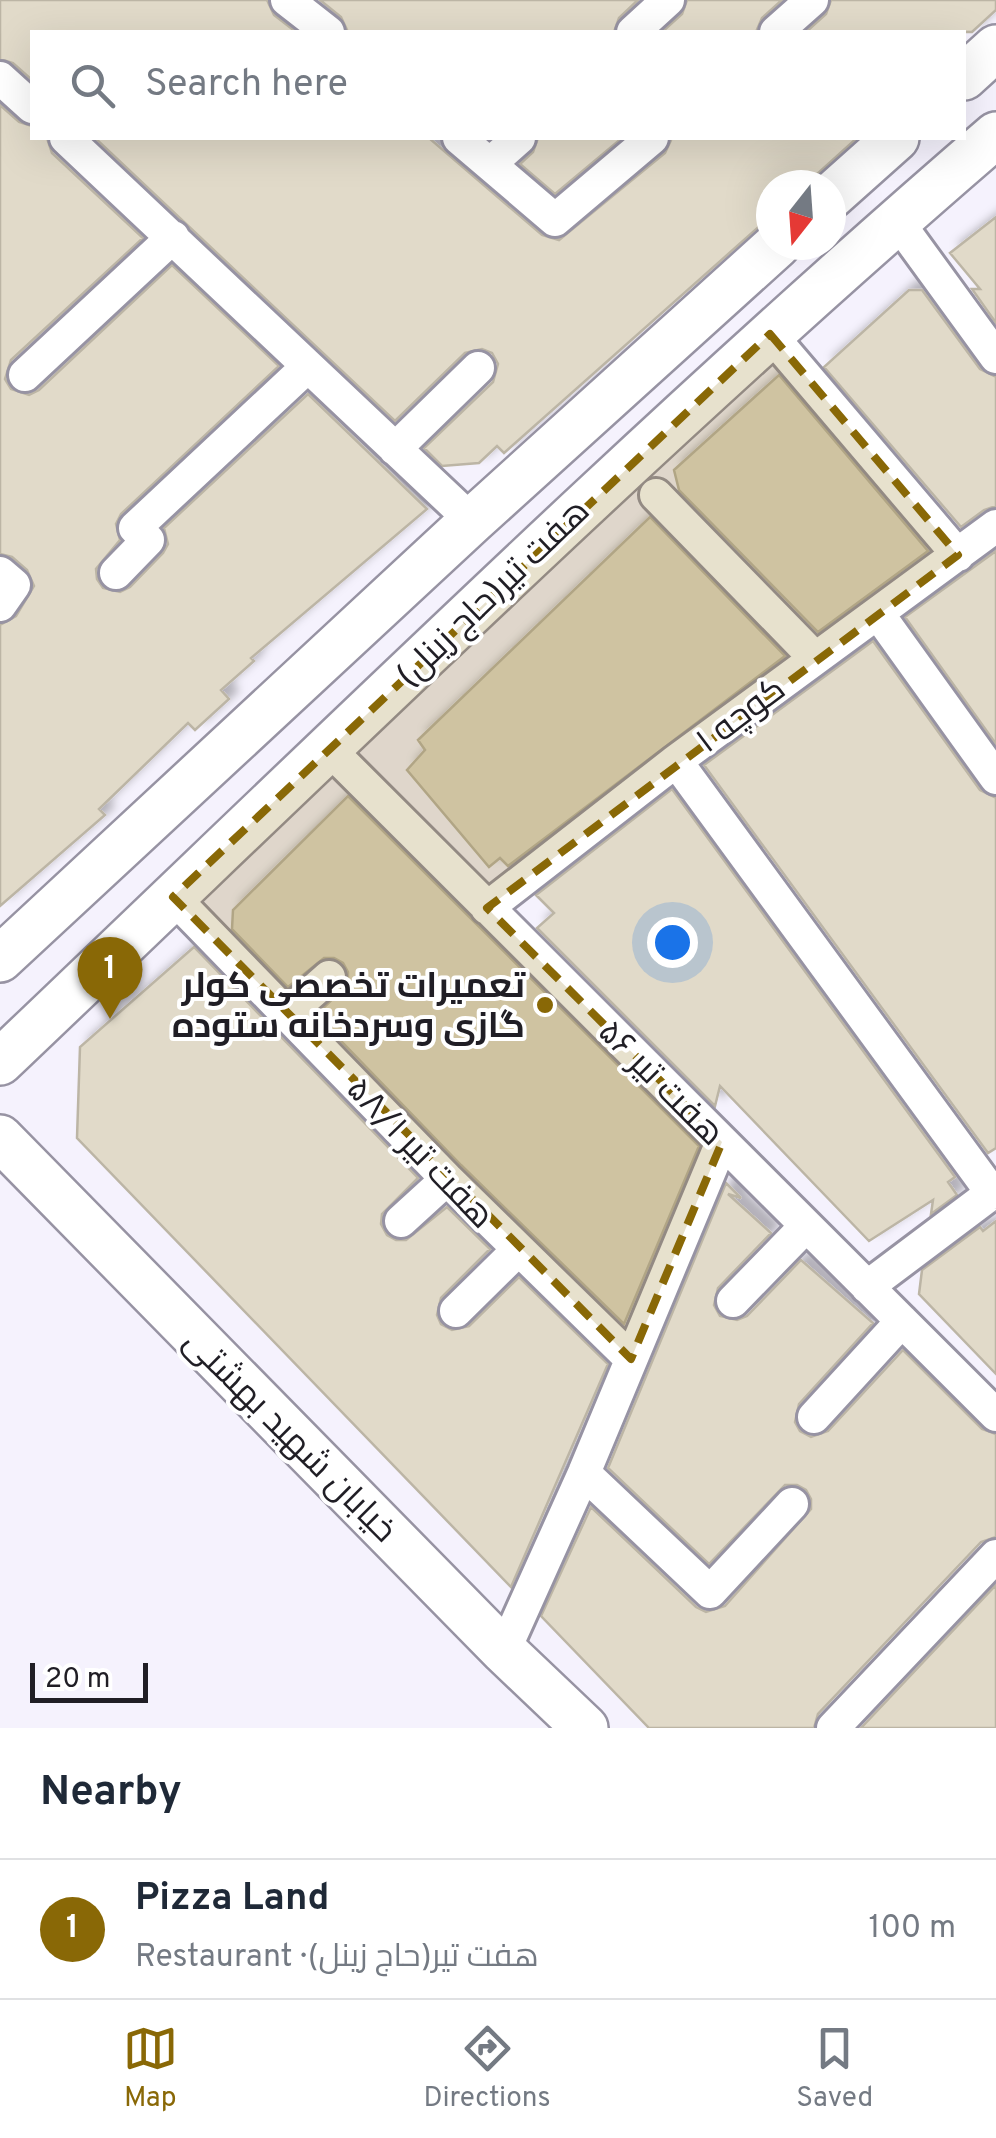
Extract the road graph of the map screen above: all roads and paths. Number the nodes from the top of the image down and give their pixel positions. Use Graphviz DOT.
graph roads {
  1 [pos="288,0"];
  2 [pos="668,0"];
  3 [pos="804,2"];
  4 [pos="326,30"];
  5 [pos="635,30"];
  6 [pos="778,30"];
  7 [pos="996,48"];
  8 [pos="966,75"];
  9 [pos="0,79"];
  10 [pos="30,105"];
  11 [pos="996,136"];
  12 [pos="68,140"];
  13 [pos="461,140"];
  14 [pos="518,140"];
  15 [pos="650,140"];
  16 [pos="894,140"];
  17 [pos="491,164"];
  18 [pos="846,183"];
  19 [pos="897,220"];
  20 [pos="172,237"];
  21 [pos="760,260"];
  22 [pos="770,334"];
  23 [pos="996,358"];
  24 [pos="307,367"];
  25 [pos="478,368"];
  26 [pos="26,375"];
  27 [pos="395,449"];
  28 [pos="656,495"];
  29 [pos="472,521"];
  30 [pos="996,526"];
  31 [pos="958,555"];
  32 [pos="116,573"];
  33 [pos="0,574"];
  34 [pos="0,605"];
  35 [pos="878,615"];
  36 [pos="815,658"];
  37 [pos="328,748"];
  38 [pos="676,762"];
  39 [pos="996,778"];
  40 [pos="174,897"];
  41 [pos="487,908"];
  42 [pos="0,959"];
  43 [pos="329,977"];
  44 [pos="287,1014"];
  45 [pos="0,1062"];
  46 [pos="0,1138"];
  47 [pos="722,1142"];
  48 [pos="447,1180"];
  49 [pos="994,1191"];
  50 [pos="402,1222"];
  51 [pos="806,1226"];
  52 [pos="518,1250"];
  53 [pos="867,1287"];
  54 [pos="733,1301"];
  55 [pos="456,1310"];
  56 [pos="902,1321"];
  57 [pos="631,1359"];
  58 [pos="996,1415"];
  59 [pos="814,1417"];
  60 [pos="584,1474"];
  61 [pos="792,1504"];
  62 [pos="996,1556"];
  63 [pos="504,1652"];
  64 [pos="570,1724"];
  65 [pos="833,1728"];
  1 -- 4 [label="street"];
  2 -- 5 [label="street"];
  3 -- 6 [label="street"];
  7 -- 8 [label="main road"];
  9 -- 10 [label="street"];
  11 -- 19 [label="main road, هفت تیر(حاج زینل)"];
  12 -- 20 [label="street"];
  13 -- 17 [label="street"];
  14 -- 17 [label="street"];
  15 -- 17 [label="street"];
  16 -- 18 [label="main road"];
  19 -- 22 [label="main road, هفت تیر(حاج زینل)"];
  19 -- 23 [label="street"];
  20 -- 24 [label="street"];
  20 -- 26 [label="street"];
  21 -- 29 [label="main road, هفت تیر(حاج زینل)"];
  22 -- 31 [label="street"];
  22 -- 37 [label="main road, هفت تیر(حاج زینل)"];
  24 -- 27 [label="street"];
  24 -- 32 [label="street"];
  25 -- 27 [label="street"];
  27 -- 29 [label="street"];
  28 -- 36 [label="street"];
  29 -- 42 [label="main road, هفت تیر(حاج زینل)"];
  30 -- 31 [label="street, کوچه ۱"];
  31 -- 35 [label="street, کوچه ۱"];
  33 -- 34 [label="street"];
  35 -- 36 [label="street, کوچه ۱"];
  35 -- 39 [label="street"];
  36 -- 38 [label="street, کوچه ۱"];
  37 -- 40 [label="main road, هفت تیر(حاج زینل)"];
  37 -- 41 [label="street, هفت تیر ۵۶"];
  38 -- 41 [label="street, کوچه ۱"];
  38 -- 49 [label="street"];
  40 -- 44 [label="street, هفت تیر ۵۸/۱"];
  40 -- 45 [label="main road, هفت تیر(حاج زینل)"];
  41 -- 47 [label="street, هفت تیر ۵۶"];
  43 -- 44 [label="street"];
  44 -- 48 [label="street, هفت تیر ۵۸/۱"];
  46 -- 63 [label="main road, خیابان شهید بهشتی"];
  47 -- 51 [label="street, هفت تیر ۵۶"];
  47 -- 57 [label="street"];
  48 -- 50 [label="street"];
  48 -- 52 [label="street, هفت تیر ۵۸/۱"];
  49 -- 53 [label="street"];
  51 -- 53 [label="street, هفت تیر ۵۶"];
  51 -- 54 [label="street"];
  52 -- 55 [label="street"];
  52 -- 57 [label="street, هفت تیر ۵۸/۱"];
  53 -- 56 [label="street, هفت تیر ۵۶"];
  56 -- 58 [label="street, هفت تیر ۵۶"];
  56 -- 59 [label="street"];
  57 -- 60 [label="street"];
  60 -- 61 [label="street"];
  60 -- 63 [label="street"];
  62 -- 65 [label="street"];
  63 -- 64 [label="main road, خیابان شهید بهشتی"];
}
